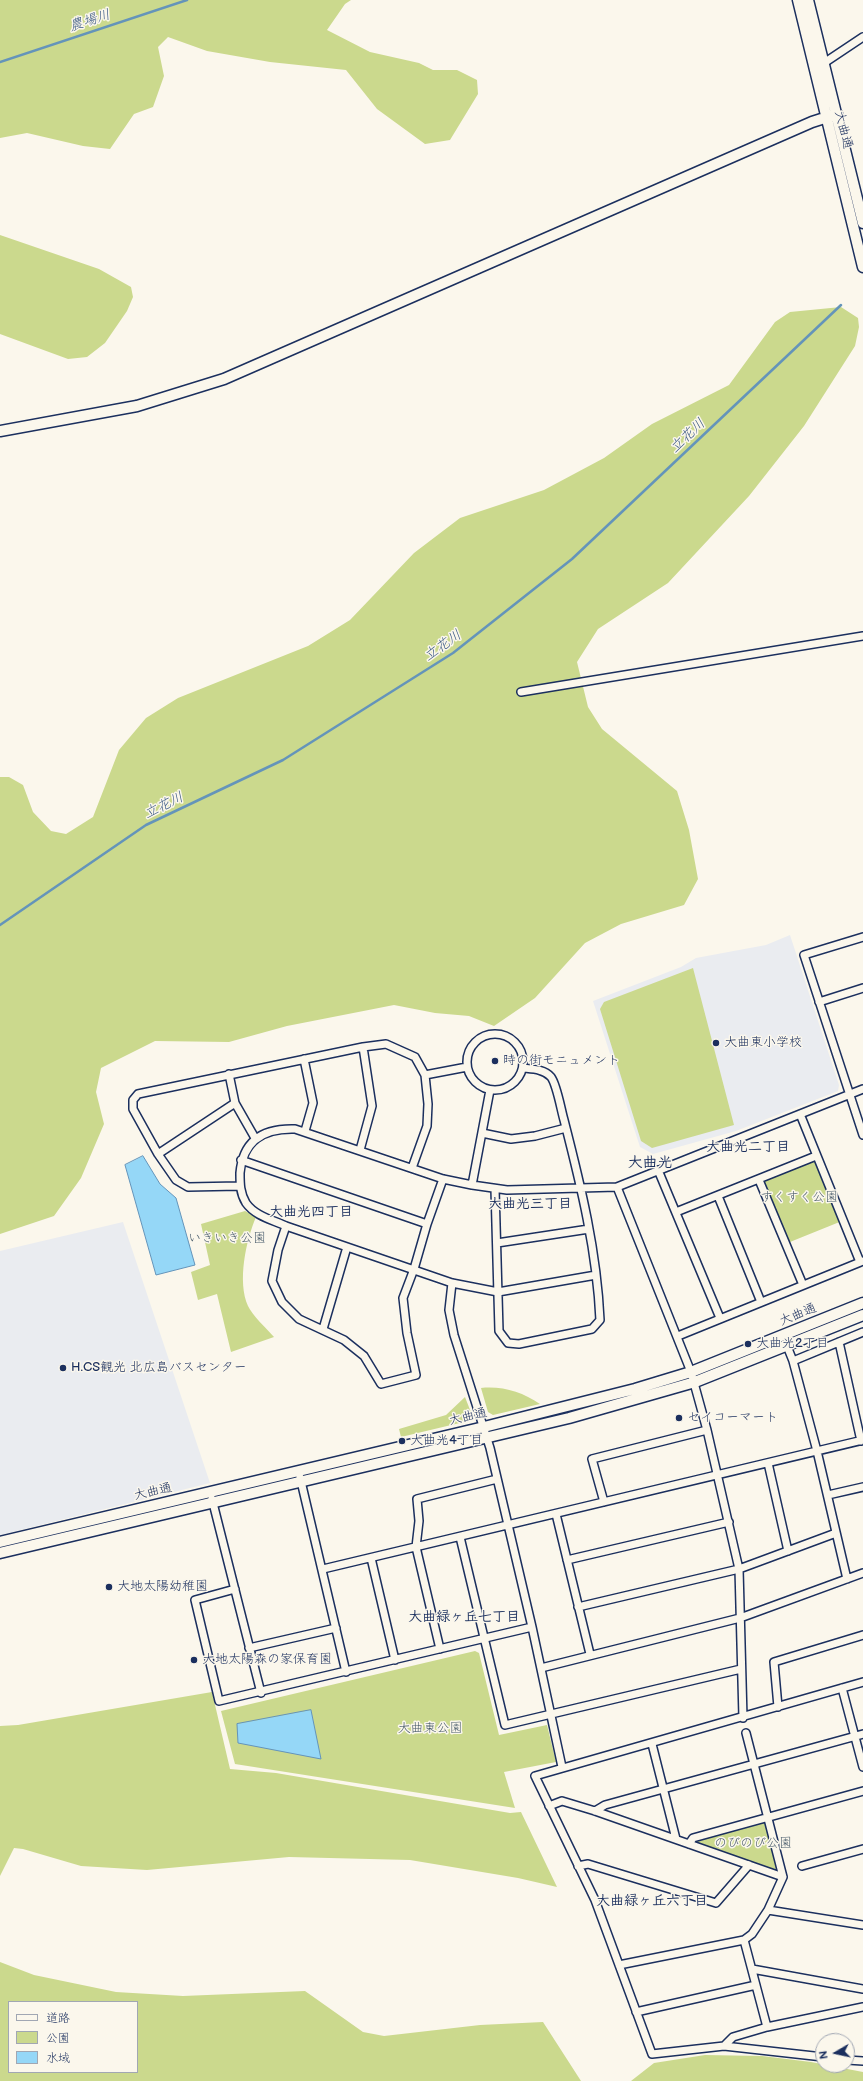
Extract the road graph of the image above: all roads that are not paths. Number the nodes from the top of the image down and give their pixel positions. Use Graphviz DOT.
graph roads {
  1 [pos="798,0"];
  2 [pos="808,0"];
  3 [pos="863,37"];
  4 [pos="824,64"];
  5 [pos="837,114"];
  6 [pos="826,118"];
  7 [pos="863,223"];
  8 [pos="863,267"];
  9 [pos="0,431"];
  10 [pos="863,636"];
  11 [pos="521,692"];
  12 [pos="863,938"];
  13 [pos="863,988"];
  14 [pos="819,1002"];
  15 [pos="363,1047"];
  16 [pos="304,1059"];
  17 [pos="467,1067"];
  18 [pos="523,1068"];
  19 [pos="229,1074"];
  20 [pos="425,1075"];
  21 [pos="863,1089"];
  22 [pos="490,1090"];
  23 [pos="849,1093"];
  24 [pos="235,1103"];
  25 [pos="800,1114"];
  26 [pos="566,1128"];
  27 [pos="305,1131"];
  28 [pos="482,1133"];
  29 [pos="863,1135"];
  30 [pos="255,1138"];
  31 [pos="360,1150"];
  32 [pos="158,1154"];
  33 [pos="816,1156"];
  34 [pos="241,1160"];
  35 [pos="412,1168"];
  36 [pos="658,1170"];
  37 [pos="443,1179"];
  38 [pos="759,1180"];
  39 [pos="239,1186"];
  40 [pos="472,1186"];
  41 [pos="617,1187"];
  42 [pos="495,1189"];
  43 [pos="582,1189"];
  44 [pos="718,1196"];
  45 [pos="676,1212"];
  46 [pos="427,1224"];
  47 [pos="286,1226"];
  48 [pos="589,1229"];
  49 [pos="497,1243"];
  50 [pos="347,1247"];
  51 [pos="862,1262"];
  52 [pos="414,1269"];
  53 [pos="596,1275"];
  54 [pos="452,1283"];
  55 [pos="802,1286"];
  56 [pos="498,1292"];
  57 [pos="761,1302"];
  58 [pos="863,1303"];
  59 [pos="863,1315"];
  60 [pos="720,1318"];
  61 [pos="323,1329"];
  62 [pos="863,1332"];
  63 [pos="678,1336"];
  64 [pos="839,1342"];
  65 [pos="787,1346"];
  66 [pos="793,1361"];
  67 [pos="691,1372"];
  68 [pos="695,1382"];
  69 [pos="707,1430"];
  70 [pos="485,1432"];
  71 [pos="862,1441"];
  72 [pos="817,1451"];
  73 [pos="768,1463"];
  74 [pos="717,1475"];
  75 [pos="300,1476"];
  76 [pos="497,1479"];
  77 [pos="863,1487"];
  78 [pos="828,1495"];
  79 [pos="211,1497"];
  80 [pos="604,1502"];
  81 [pos="556,1514"];
  82 [pos="729,1522"];
  83 [pos="507,1525"];
  84 [pos="836,1533"];
  85 [pos="460,1536"];
  86 [pos="0,1542"];
  87 [pos="416,1547"];
  88 [pos="788,1551"];
  89 [pos="0,1553"];
  90 [pos="371,1558"];
  91 [pos="567,1560"];
  92 [pos="323,1569"];
  93 [pos="738,1569"];
  94 [pos="863,1573"];
  95 [pos="847,1579"];
  96 [pos="235,1589"];
  97 [pos="578,1607"];
  98 [pos="740,1618"];
  99 [pos="532,1627"];
  100 [pos="336,1628"];
  101 [pos="863,1635"];
  102 [pos="485,1640"];
  103 [pos="249,1648"];
  104 [pos="440,1649"];
  105 [pos="590,1654"];
  106 [pos="395,1660"];
  107 [pos="541,1668"];
  108 [pos="741,1669"];
  109 [pos="346,1672"];
  110 [pos="863,1682"];
  111 [pos="842,1688"];
  112 [pos="261,1693"];
  113 [pos="778,1707"];
  114 [pos="551,1716"];
  115 [pos="743,1718"];
  116 [pos="746,1733"];
  117 [pos="863,1734"];
  118 [pos="855,1736"];
  119 [pos="652,1744"];
  120 [pos="754,1764"];
  121 [pos="562,1767"];
  122 [pos="863,1767"];
  123 [pos="664,1788"];
  124 [pos="863,1791"];
  125 [pos="549,1806"];
  126 [pos="596,1811"];
  127 [pos="769,1817"];
  128 [pos="676,1839"];
  129 [pos="689,1844"];
  130 [pos="863,1849"];
  131 [pos="749,1865"];
  132 [pos="578,1866"];
  133 [pos="802,1866"];
  134 [pos="783,1877"];
  135 [pos="768,1910"];
  136 [pos="863,1925"];
  137 [pos="744,1940"];
  138 [pos="619,1965"];
  139 [pos="752,1968"];
  140 [pos="756,1985"];
  141 [pos="863,1989"];
  142 [pos="863,2007"];
  143 [pos="636,2012"];
  144 [pos="767,2027"];
  145 [pos="724,2046"];
  146 [pos="815,2056"];
  1 -- 6 [label="street, 大曲通"];
  2 -- 4 [label="street, 大曲通"];
  3 -- 4 [label="street"];
  4 -- 5 [label="street, 大曲通"];
  5 -- 6 [label="street"];
  5 -- 7 [label="street, 大曲通"];
  6 -- 8 [label="street, 大曲通"];
  6 -- 9 [label="street"];
  10 -- 11 [label="street"];
  12 -- 14 [label="street"];
  13 -- 14 [label="street"];
  14 -- 23 [label="street"];
  15 -- 16 [label="street"];
  15 -- 20 [label="street"];
  15 -- 31 [label="street"];
  16 -- 19 [label="street"];
  16 -- 27 [label="street"];
  17 -- 18 [label="street"];
  17 -- 20 [label="street"];
  17 -- 22 [label="street"];
  18 -- 22 [label="street"];
  18 -- 26 [label="street"];
  19 -- 24 [label="street"];
  19 -- 32 [label="street"];
  20 -- 35 [label="street"];
  21 -- 23 [label="street"];
  22 -- 28 [label="street"];
  23 -- 25 [label="street"];
  23 -- 29 [label="street"];
  24 -- 30 [label="street"];
  24 -- 32 [label="street"];
  25 -- 33 [label="street"];
  25 -- 36 [label="street"];
  26 -- 28 [label="street"];
  26 -- 43 [label="street"];
  27 -- 30 [label="street"];
  27 -- 31 [label="street"];
  28 -- 40 [label="street"];
  30 -- 34 [label="street"];
  31 -- 35 [label="street"];
  32 -- 39 [label="street"];
  33 -- 38 [label="street"];
  33 -- 51 [label="street"];
  34 -- 39 [label="street"];
  34 -- 46 [label="street"];
  35 -- 37 [label="street"];
  36 -- 41 [label="street"];
  36 -- 45 [label="street"];
  37 -- 40 [label="street"];
  37 -- 46 [label="street"];
  38 -- 44 [label="street"];
  38 -- 55 [label="street"];
  39 -- 47 [label="street"];
  40 -- 42 [label="street"];
  41 -- 43 [label="street"];
  41 -- 63 [label="street"];
  42 -- 43 [label="street"];
  42 -- 49 [label="street"];
  43 -- 48 [label="street"];
  44 -- 45 [label="street"];
  44 -- 57 [label="street"];
  45 -- 60 [label="street"];
  46 -- 52 [label="street"];
  47 -- 50 [label="street"];
  47 -- 61 [label="street"];
  48 -- 49 [label="street"];
  48 -- 53 [label="street"];
  49 -- 56 [label="street"];
  50 -- 52 [label="street"];
  50 -- 61 [label="street"];
  51 -- 55 [label="street"];
  52 -- 54 [label="street"];
  52 -- 61 [label="street"];
  53 -- 56 [label="street"];
  53 -- 56 [label="street"];
  54 -- 56 [label="street"];
  54 -- 70 [label="street"];
  55 -- 57 [label="street"];
  57 -- 60 [label="street"];
  58 -- 67 [label="street, 大曲通"];
  59 -- 65 [label="street, 大曲通"];
  60 -- 63 [label="street"];
  62 -- 64 [label="street"];
  63 -- 67 [label="street"];
  64 -- 66 [label="street"];
  64 -- 71 [label="street"];
  65 -- 66 [label="street"];
  65 -- 68 [label="street, 大曲通"];
  66 -- 72 [label="street"];
  67 -- 68 [label="street"];
  67 -- 70 [label="street, 大曲通"];
  68 -- 69 [label="street"];
  68 -- 70 [label="street, 大曲通"];
  69 -- 74 [label="street"];
  69 -- 80 [label="street"];
  70 -- 75 [label="street, 大曲通"];
  70 -- 76 [label="street"];
  71 -- 72 [label="street"];
  72 -- 73 [label="street"];
  72 -- 78 [label="street"];
  73 -- 74 [label="street"];
  73 -- 88 [label="street"];
  74 -- 80 [label="street"];
  74 -- 82 [label="street"];
  75 -- 79 [label="street, 大曲通"];
  75 -- 92 [label="street"];
  76 -- 83 [label="street"];
  76 -- 87 [label="street"];
  77 -- 78 [label="street"];
  78 -- 84 [label="street"];
  79 -- 86 [label="street, 大曲通"];
  79 -- 89 [label="street, 大曲通"];
  79 -- 96 [label="street"];
  80 -- 81 [label="street"];
  81 -- 83 [label="street"];
  81 -- 91 [label="street"];
  82 -- 91 [label="street"];
  82 -- 93 [label="street"];
  83 -- 85 [label="street"];
  83 -- 99 [label="street"];
  84 -- 88 [label="street"];
  84 -- 95 [label="street"];
  85 -- 87 [label="street"];
  85 -- 102 [label="street"];
  87 -- 90 [label="street"];
  87 -- 104 [label="street"];
  88 -- 93 [label="street"];
  90 -- 92 [label="street"];
  90 -- 106 [label="street"];
  91 -- 97 [label="street"];
  92 -- 100 [label="street"];
  93 -- 97 [label="street"];
  93 -- 98 [label="street"];
  94 -- 95 [label="street"];
  95 -- 98 [label="street"];
  96 -- 103 [label="street"];
  96 -- 112 [label="street"];
  97 -- 105 [label="street"];
  98 -- 105 [label="street"];
  98 -- 108 [label="street"];
  99 -- 102 [label="street"];
  99 -- 107 [label="street"];
  100 -- 103 [label="street"];
  100 -- 109 [label="street"];
  101 -- 113 [label="street"];
  102 -- 104 [label="street"];
  102 -- 114 [label="street"];
  103 -- 112 [label="street"];
  104 -- 106 [label="street"];
  105 -- 107 [label="street"];
  106 -- 109 [label="street"];
  107 -- 114 [label="street"];
  108 -- 114 [label="street"];
  108 -- 115 [label="street"];
  109 -- 112 [label="street"];
  110 -- 111 [label="street"];
  111 -- 113 [label="street"];
  111 -- 118 [label="street"];
  113 -- 115 [label="street"];
  114 -- 121 [label="street"];
  115 -- 119 [label="street"];
  116 -- 120 [label="street"];
  117 -- 118 [label="street"];
  118 -- 120 [label="street"];
  118 -- 122 [label="street"];
  119 -- 121 [label="street"];
  119 -- 123 [label="street"];
  120 -- 123 [label="street"];
  120 -- 127 [label="street"];
  121 -- 125 [label="street"];
  123 -- 126 [label="street"];
  123 -- 128 [label="street"];
  124 -- 127 [label="street"];
  125 -- 126 [label="street"];
  125 -- 132 [label="street"];
  126 -- 128 [label="street"];
  127 -- 129 [label="street"];
  127 -- 134 [label="street"];
  128 -- 129 [label="street"];
  129 -- 131 [label="street"];
  130 -- 133 [label="street"];
  131 -- 132 [label="street"];
  131 -- 134 [label="street"];
  132 -- 138 [label="street"];
  134 -- 135 [label="street"];
  135 -- 136 [label="street"];
  135 -- 137 [label="street"];
  137 -- 138 [label="street"];
  137 -- 139 [label="street"];
  138 -- 143 [label="street"];
  139 -- 140 [label="street"];
  139 -- 141 [label="street"];
  140 -- 143 [label="street"];
  140 -- 144 [label="street"];
  142 -- 144 [label="street"];
  143 -- 145 [label="street"];
  144 -- 145 [label="street"];
  145 -- 146 [label="street"];
}
